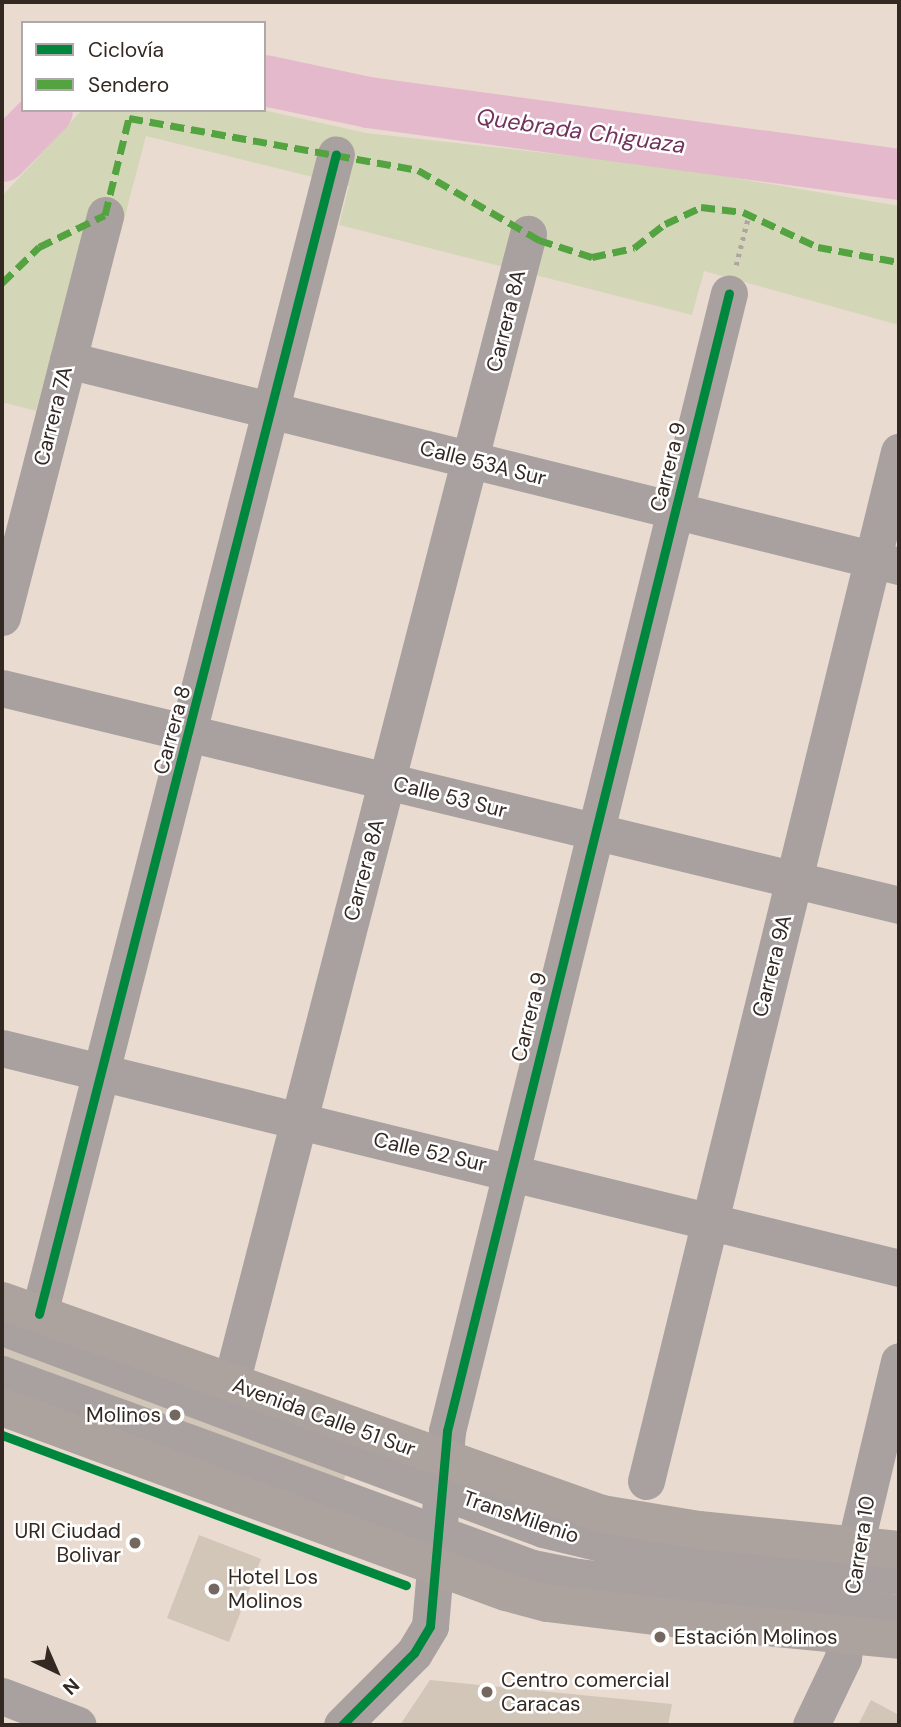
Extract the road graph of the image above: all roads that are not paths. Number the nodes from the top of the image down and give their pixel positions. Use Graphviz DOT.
graph roads {
  1 [pos="336,154"];
  2 [pos="104,215"];
  3 [pos="528,234"];
  4 [pos="729,293"];
  5 [pos="68,360"];
  6 [pos="273,411"];
  7 [pos="899,452"];
  8 [pos="470,460"];
  9 [pos="675,510"];
  10 [pos="886,562"];
  11 [pos="2,617"];
  12 [pos="2,688"];
  13 [pos="190,733"];
  14 [pos="387,782"];
  15 [pos="593,832"];
  16 [pos="793,880"];
  17 [pos="899,905"];
  18 [pos="2,1048"];
  19 [pos="101,1074"];
  20 [pos="299,1121"];
  21 [pos="509,1170"];
  22 [pos="710,1220"];
  23 [pos="899,1268"];
  24 [pos="2,1301"];
  25 [pos="39,1314"];
  26 [pos="2,1327"];
  27 [pos="899,1361"];
  28 [pos="2,1374"];
  29 [pos="231,1383"];
  30 [pos="2,1407"];
  31 [pos="888,1461"];
  32 [pos="441,1474"];
  33 [pos="646,1480"];
  34 [pos="899,1550"];
  35 [pos="436,1552"];
  36 [pos="854,1559"];
  37 [pos="899,1576"];
  38 [pos="899,1612"];
  39 [pos="848,1621"];
  40 [pos="899,1640"];
  41 [pos="2,1696"];
  42 [pos="78,1725"];
  43 [pos="342,1725"];
  44 [pos="811,1725"];
  1 -- 6 [label="street, Carrera 8"];
  2 -- 5 [label="street, Carrera 7A"];
  3 -- 8 [label="street, Carrera 8A"];
  4 -- 9 [label="street, Carrera 9"];
  5 -- 6 [label="street, Calle 53A Sur"];
  5 -- 11 [label="street, Carrera 7A"];
  6 -- 8 [label="street, Calle 53A Sur"];
  6 -- 13 [label="street, Carrera 8"];
  7 -- 10 [label="street, Carrera 9A"];
  8 -- 9 [label="street, Calle 53A Sur"];
  8 -- 14 [label="street, Carrera 8A"];
  9 -- 10 [label="street, Calle 53A Sur"];
  9 -- 15 [label="street, Carrera 9"];
  10 -- 16 [label="street, Carrera 9A"];
  12 -- 13 [label="street, Calle 53 Sur"];
  13 -- 14 [label="street, Calle 53 Sur"];
  13 -- 19 [label="street, Carrera 8"];
  14 -- 15 [label="street, Calle 53 Sur"];
  14 -- 20 [label="street, Carrera 8A"];
  15 -- 16 [label="street, Calle 53 Sur"];
  15 -- 21 [label="street, Carrera 9"];
  16 -- 17 [label="street, Calle 53 Sur"];
  16 -- 22 [label="street, Carrera 9A"];
  18 -- 19 [label="street, Calle 52 Sur"];
  19 -- 20 [label="street, Calle 52 Sur"];
  19 -- 25 [label="street, Carrera 8"];
  20 -- 21 [label="street, Calle 52 Sur"];
  20 -- 29 [label="street, Carrera 8A"];
  21 -- 22 [label="street, Calle 52 Sur"];
  21 -- 32 [label="street, Carrera 9"];
  22 -- 23 [label="street, Calle 52 Sur"];
  22 -- 33 [label="street, Carrera 9A"];
  24 -- 25 [label="main road, Avenida Calle 51 Sur"];
  25 -- 29 [label="main road, Avenida Calle 51 Sur"];
  26 -- 32 [label="street, TransMilenio"];
  27 -- 31 [label="street, Carrera 10"];
  28 -- 35 [label="street"];
  29 -- 32 [label="main road, Avenida Calle 51 Sur"];
  30 -- 35 [label="main road"];
  31 -- 36 [label="street, Carrera 10"];
  32 -- 35 [label="street, Carrera 9"];
  32 -- 36 [label="main road, Avenida Calle 51 Sur"];
  34 -- 36 [label="main road, Avenida Calle 51 Sur"];
  35 -- 39 [label="main road"];
  35 -- 43 [label="street, Carrera 9"];
  36 -- 37 [label="street"];
  36 -- 39 [label="street, Carrera 10"];
  38 -- 39 [label="street"];
  39 -- 40 [label="main road"];
  39 -- 44 [label="street, Carrera 10"];
  41 -- 42 [label="street"];
}
